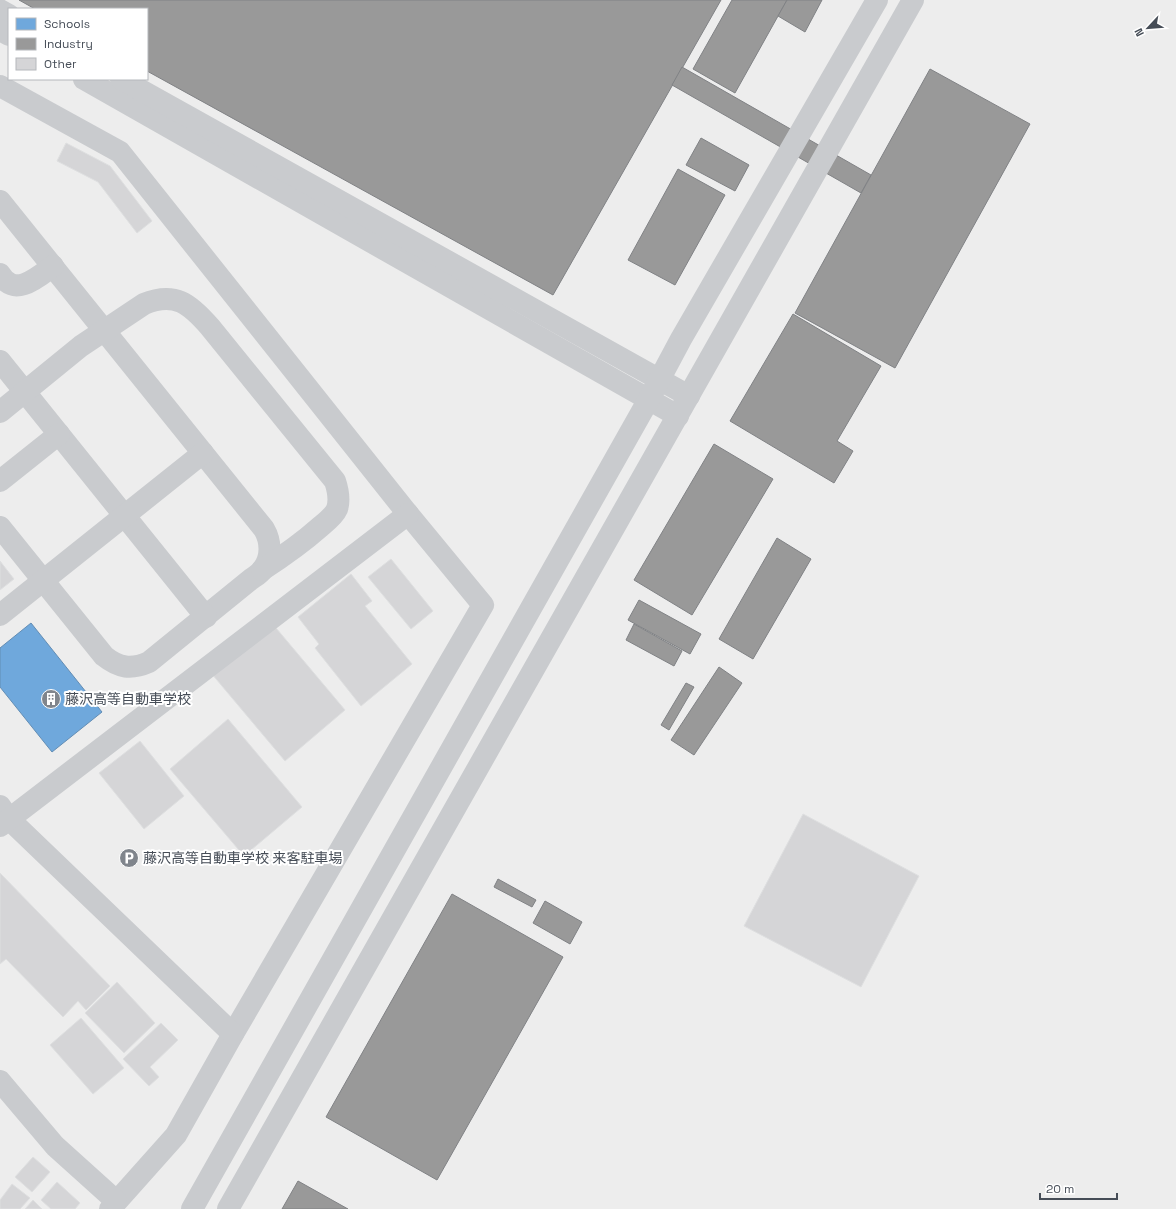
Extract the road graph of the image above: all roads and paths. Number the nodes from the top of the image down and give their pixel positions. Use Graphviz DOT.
graph roads {
  1 [pos="877,0"];
  2 [pos="913,0"];
  3 [pos="86,80"];
  4 [pos="123,80"];
  5 [pos="0,86"];
  6 [pos="0,201"];
  7 [pos="53,266"];
  8 [pos="0,274"];
  9 [pos="104,331"];
  10 [pos="0,361"];
  11 [pos="659,380"];
  12 [pos="24,392"];
  13 [pos="689,396"];
  14 [pos="649,399"];
  15 [pos="0,412"];
  16 [pos="678,416"];
  17 [pos="59,434"];
  18 [pos="203,453"];
  19 [pos="0,481"];
  20 [pos="408,514"];
  21 [pos="124,516"];
  22 [pos="0,528"];
  23 [pos="262,570"];
  24 [pos="43,581"];
  25 [pos="0,615"];
  26 [pos="206,617"];
  27 [pos="3,817"];
  28 [pos="232,1034"];
  29 [pos="0,1081"];
  30 [pos="113,1205"];
  31 [pos="192,1209"];
  32 [pos="228,1209"];
  1 -- 11 [label="street"];
  2 -- 13 [label="street"];
  3 -- 14 [label="street"];
  4 -- 11 [label="street"];
  5 -- 20 [label="street"];
  6 -- 7 [label="street"];
  7 -- 8 [label="street"];
  7 -- 9 [label="street"];
  9 -- 12 [label="street"];
  9 -- 18 [label="street"];
  9 -- 23 [label="street"];
  10 -- 12 [label="street"];
  11 -- 13 [label="street"];
  11 -- 14 [label="street"];
  12 -- 15 [label="street"];
  12 -- 17 [label="street"];
  13 -- 16 [label="street"];
  14 -- 16 [label="street"];
  14 -- 31 [label="street"];
  16 -- 32 [label="street"];
  17 -- 19 [label="street"];
  17 -- 21 [label="street"];
  18 -- 21 [label="street"];
  18 -- 23 [label="street"];
  20 -- 27 [label="street"];
  20 -- 28 [label="street"];
  21 -- 24 [label="street"];
  21 -- 26 [label="street"];
  22 -- 24 [label="street"];
  23 -- 26 [label="street"];
  24 -- 25 [label="street"];
  24 -- 26 [label="street"];
  27 -- 28 [label="street"];
  28 -- 30 [label="street"];
  29 -- 30 [label="street"];
}
